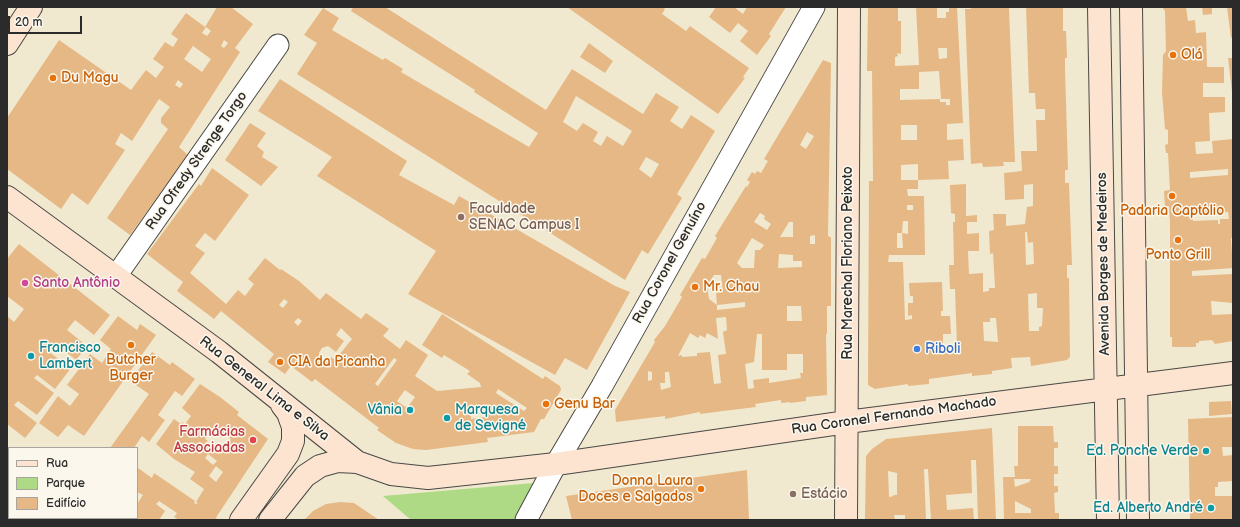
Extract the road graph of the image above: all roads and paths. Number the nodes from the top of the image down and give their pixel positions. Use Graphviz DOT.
graph roads {
  1 [pos="31,7"];
  2 [pos="814,7"];
  3 [pos="849,7"];
  4 [pos="1099,7"];
  5 [pos="1131,7"];
  6 [pos="7,44"];
  7 [pos="278,45"];
  8 [pos="7,197"];
  9 [pos="116,276"];
  10 [pos="1233,373"];
  11 [pos="1137,385"];
  12 [pos="1106,389"];
  13 [pos="279,400"];
  14 [pos="846,422"];
  15 [pos="357,462"];
  16 [pos="556,464"];
  17 [pos="241,520"];
  18 [pos="270,520"];
  19 [pos="526,520"];
  20 [pos="846,520"];
  21 [pos="1108,520"];
  22 [pos="1138,520"];
  1 -- 6 [label="street"];
  2 -- 16 [label="street, Rua Coronel Genuíno"];
  3 -- 14 [label="street, Rua Marechal Floriano Peixoto"];
  4 -- 12 [label="street, Avenida Borges de Medeiros"];
  5 -- 11 [label="street"];
  7 -- 9 [label="street, Rua Ofredy Strenge Torgo"];
  8 -- 9 [label="street, Rua General Lima e Silva"];
  9 -- 13 [label="street, Rua General Lima e Silva"];
  10 -- 11 [label="street, Rua Coronel Fernando Machado"];
  11 -- 12 [label="street, Rua Coronel Fernando Machado"];
  11 -- 22 [label="street"];
  12 -- 14 [label="street, Rua Coronel Fernando Machado"];
  12 -- 21 [label="street, Avenida Borges de Medeiros"];
  13 -- 15 [label="street, Rua General Lima e Silva"];
  13 -- 17 [label="street"];
  14 -- 16 [label="street, Rua Coronel Fernando Machado"];
  14 -- 20 [label="street, Rua Marechal Floriano Peixoto"];
  15 -- 16 [label="street, Rua General Lima e Silva"];
  15 -- 18 [label="street"];
  16 -- 19 [label="street, Rua Coronel Genuíno"];
}
